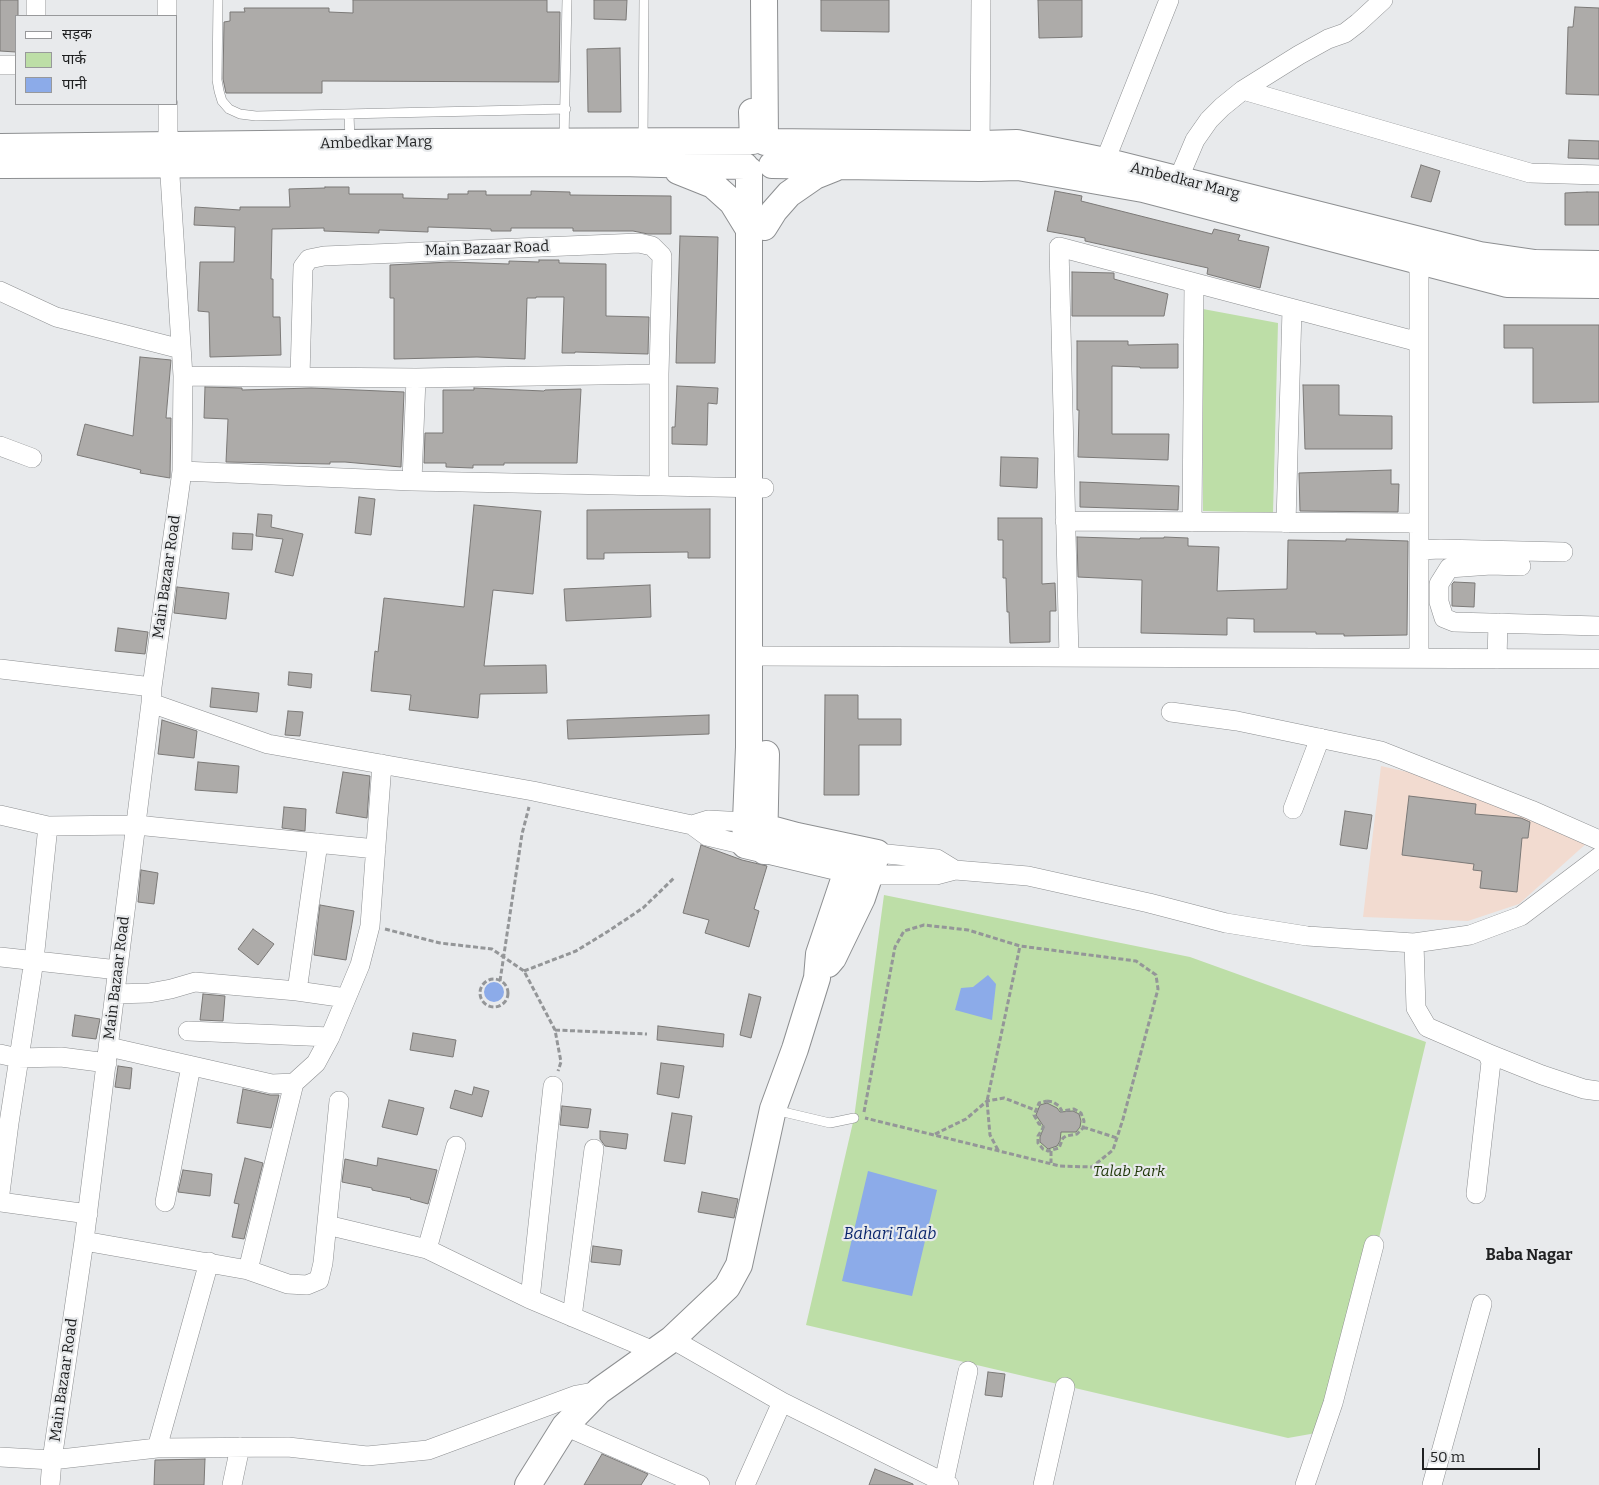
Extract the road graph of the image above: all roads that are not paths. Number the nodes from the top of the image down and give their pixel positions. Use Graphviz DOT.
graph roads {
  1 [pos="36,0"];
  2 [pos="167,0"];
  3 [pos="218,0"];
  4 [pos="567,0"];
  5 [pos="644,0"];
  6 [pos="749,0"];
  7 [pos="764,0"];
  8 [pos="981,0"];
  9 [pos="1169,0"];
  10 [pos="1383,0"];
  11 [pos="36,15"];
  12 [pos="168,15"];
  13 [pos="0,65"];
  14 [pos="15,65"];
  15 [pos="758,89"];
  16 [pos="1243,90"];
  17 [pos="168,105"];
  18 [pos="566,109"];
  19 [pos="349,114"];
  20 [pos="564,142"];
  21 [pos="722,142"];
  22 [pos="350,143"];
  23 [pos="807,143"];
  24 [pos="0,147"];
  25 [pos="647,153"];
  26 [pos="169,155"];
  27 [pos="980,156"];
  28 [pos="758,159"];
  29 [pos="1105,161"];
  30 [pos="0,165"];
  31 [pos="843,165"];
  32 [pos="1599,175"];
  33 [pos="1178,180"];
  34 [pos="756,227"];
  35 [pos="1419,251"];
  36 [pos="1599,264"];
  37 [pos="1194,283"];
  38 [pos="1599,285"];
  39 [pos="0,291"];
  40 [pos="1292,309"];
  41 [pos="1419,342"];
  42 [pos="181,349"];
  43 [pos="659,374"];
  44 [pos="183,376"];
  45 [pos="300,377"];
  46 [pos="416,378"];
  47 [pos="0,446"];
  48 [pos="32,458"];
  49 [pos="182,472"];
  50 [pos="412,481"];
  51 [pos="659,486"];
  52 [pos="756,488"];
  53 [pos="1066,521"];
  54 [pos="1192,522"];
  55 [pos="1286,523"];
  56 [pos="1419,523"];
  57 [pos="1419,550"];
  58 [pos="1563,552"];
  59 [pos="1521,566"];
  60 [pos="1498,623"];
  61 [pos="1599,626"];
  62 [pos="757,656"];
  63 [pos="1069,657"];
  64 [pos="1419,658"];
  65 [pos="1497,659"];
  66 [pos="1599,659"];
  67 [pos="0,669"];
  68 [pos="151,695"];
  69 [pos="1171,712"];
  70 [pos="1320,738"];
  71 [pos="382,764"];
  72 [pos="1293,809"];
  73 [pos="0,815"];
  74 [pos="136,825"];
  75 [pos="48,826"];
  76 [pos="755,836"];
  77 [pos="1599,840"];
  78 [pos="318,843"];
  79 [pos="376,849"];
  80 [pos="1599,857"];
  81 [pos="862,862"];
  82 [pos="1414,943"];
  83 [pos="0,956"];
  84 [pos="34,960"];
  85 [pos="118,970"];
  86 [pos="297,991"];
  87 [pos="115,994"];
  88 [pos="346,998"];
  89 [pos="188,1031"];
  90 [pos="330,1037"];
  91 [pos="1487,1052"];
  92 [pos="108,1055"];
  93 [pos="9,1056"];
  94 [pos="190,1066"];
  95 [pos="294,1083"];
  96 [pos="553,1086"];
  97 [pos="1599,1091"];
  98 [pos="339,1101"];
  99 [pos="773,1109"];
  100 [pos="854,1118"];
  101 [pos="4,1122"];
  102 [pos="456,1146"];
  103 [pos="594,1149"];
  104 [pos="0,1192"];
  105 [pos="1476,1194"];
  106 [pos="0,1202"];
  107 [pos="165,1202"];
  108 [pos="88,1214"];
  109 [pos="326,1225"];
  110 [pos="84,1241"];
  111 [pos="1374,1245"];
  112 [pos="427,1249"];
  113 [pos="209,1262"];
  114 [pos="248,1270"];
  115 [pos="530,1300"];
  116 [pos="1482,1304"];
  117 [pos="572,1317"];
  118 [pos="664,1346"];
  119 [pos="968,1371"];
  120 [pos="1065,1387"];
  121 [pos="599,1391"];
  122 [pos="782,1402"];
  123 [pos="565,1426"];
  124 [pos="240,1447"];
  125 [pos="157,1448"];
  126 [pos="0,1457"];
  127 [pos="52,1460"];
  128 [pos="533,1483"];
  129 [pos="946,1484"];
  130 [pos="50,1485"];
  131 [pos="232,1485"];
  132 [pos="700,1485"];
  133 [pos="745,1485"];
  134 [pos="1043,1485"];
  135 [pos="1305,1485"];
  136 [pos="1432,1485"];
  1 -- 11 [label="street"];
  2 -- 12 [label="street"];
  3 -- 19 [label="lane"];
  4 -- 18 [label="lane"];
  5 -- 25 [label="lane"];
  6 -- 15 [label="street"];
  7 -- 15 [label="street"];
  8 -- 27 [label="street"];
  9 -- 29 [label="street"];
  10 -- 16 [label="street"];
  13 -- 14 [label="street"];
  15 -- 21 [label="street"];
  15 -- 23 [label="street"];
  15 -- 28 [label="street"];
  16 -- 32 [label="street"];
  16 -- 33 [label="street"];
  17 -- 26 [label="street, Main Bazaar Road"];
  18 -- 19 [label="lane"];
  18 -- 20 [label="lane"];
  19 -- 22 [label="lane"];
  20 -- 22 [label="street, Ambedkar Marg"];
  20 -- 25 [label="street, Ambedkar Marg"];
  21 -- 25 [label="street, Ambedkar Marg"];
  21 -- 28 [label="street, Ambedkar Marg"];
  22 -- 26 [label="street, Ambedkar Marg"];
  23 -- 27 [label="street, Ambedkar Marg"];
  23 -- 28 [label="street, Ambedkar Marg"];
  24 -- 26 [label="street, Ambedkar Marg"];
  25 -- 26 [label="street, Ambedkar Marg"];
  25 -- 28 [label="street, Ambedkar Marg"];
  25 -- 34 [label="street"];
  26 -- 30 [label="street, Ambedkar Marg"];
  26 -- 42 [label="street, Main Bazaar Road"];
  27 -- 29 [label="street, Ambedkar Marg"];
  27 -- 31 [label="street, Ambedkar Marg"];
  27 -- 35 [label="street, Ambedkar Marg"];
  28 -- 31 [label="street, Ambedkar Marg"];
  28 -- 34 [label="street"];
  29 -- 33 [label="street, Ambedkar Marg"];
  31 -- 34 [label="street"];
  33 -- 35 [label="street, Ambedkar Marg"];
  34 -- 52 [label="street"];
  35 -- 36 [label="street, Ambedkar Marg"];
  35 -- 38 [label="street, Ambedkar Marg"];
  35 -- 41 [label="street"];
  37 -- 40 [label="street"];
  37 -- 53 [label="street"];
  37 -- 54 [label="street"];
  39 -- 42 [label="street"];
  40 -- 41 [label="street"];
  40 -- 55 [label="street"];
  41 -- 56 [label="street"];
  42 -- 44 [label="street, Main Bazaar Road"];
  43 -- 45 [label="street, Main Bazaar Road"];
  43 -- 46 [label="street"];
  43 -- 51 [label="street, Main Bazaar Road"];
  44 -- 45 [label="street"];
  44 -- 49 [label="street, Main Bazaar Road"];
  45 -- 46 [label="street"];
  46 -- 50 [label="street"];
  47 -- 48 [label="street"];
  49 -- 50 [label="street"];
  49 -- 68 [label="street, Main Bazaar Road"];
  50 -- 51 [label="street"];
  51 -- 52 [label="street"];
  52 -- 62 [label="street"];
  53 -- 54 [label="street"];
  53 -- 63 [label="street"];
  54 -- 55 [label="street"];
  55 -- 56 [label="street"];
  56 -- 57 [label="street"];
  57 -- 58 [label="street"];
  57 -- 64 [label="street"];
  59 -- 60 [label="street"];
  60 -- 61 [label="street"];
  60 -- 65 [label="street"];
  62 -- 63 [label="street"];
  62 -- 76 [label="street"];
  63 -- 64 [label="street"];
  64 -- 65 [label="street"];
  65 -- 66 [label="street"];
  67 -- 68 [label="street"];
  68 -- 71 [label="street"];
  68 -- 74 [label="street, Main Bazaar Road"];
  69 -- 70 [label="street"];
  70 -- 72 [label="street"];
  70 -- 77 [label="street"];
  71 -- 76 [label="street"];
  71 -- 79 [label="street"];
  73 -- 75 [label="street"];
  74 -- 75 [label="street"];
  74 -- 78 [label="street"];
  74 -- 85 [label="street, Main Bazaar Road"];
  75 -- 84 [label="street"];
  76 -- 81 [label="street"];
  78 -- 79 [label="street"];
  78 -- 86 [label="street"];
  79 -- 88 [label="street"];
  80 -- 82 [label="street"];
  81 -- 82 [label="street"];
  81 -- 99 [label="street"];
  82 -- 91 [label="street"];
  83 -- 84 [label="street"];
  84 -- 85 [label="street"];
  84 -- 93 [label="street"];
  85 -- 87 [label="street, Main Bazaar Road"];
  86 -- 87 [label="street"];
  86 -- 88 [label="street"];
  87 -- 92 [label="street, Main Bazaar Road"];
  88 -- 90 [label="street"];
  89 -- 90 [label="street"];
  90 -- 95 [label="street"];
  91 -- 97 [label="street"];
  91 -- 105 [label="street"];
  92 -- 93 [label="street"];
  92 -- 94 [label="street"];
  92 -- 108 [label="street, Main Bazaar Road"];
  93 -- 101 [label="street"];
  94 -- 95 [label="street"];
  94 -- 107 [label="street"];
  95 -- 114 [label="street"];
  96 -- 115 [label="street"];
  98 -- 109 [label="street"];
  99 -- 100 [label="lane"];
  99 -- 118 [label="street"];
  101 -- 104 [label="street"];
  102 -- 112 [label="street"];
  103 -- 117 [label="street"];
  106 -- 108 [label="street"];
  108 -- 110 [label="street, Main Bazaar Road"];
  109 -- 112 [label="street"];
  109 -- 114 [label="street"];
  110 -- 113 [label="street"];
  110 -- 127 [label="street, Main Bazaar Road"];
  111 -- 135 [label="street"];
  112 -- 115 [label="street"];
  113 -- 114 [label="street"];
  113 -- 125 [label="street"];
  115 -- 117 [label="street"];
  116 -- 136 [label="street"];
  117 -- 118 [label="street"];
  118 -- 121 [label="street"];
  118 -- 122 [label="street"];
  119 -- 129 [label="street"];
  120 -- 134 [label="street"];
  121 -- 123 [label="street"];
  121 -- 124 [label="street"];
  122 -- 129 [label="street"];
  122 -- 133 [label="street"];
  123 -- 128 [label="street"];
  123 -- 132 [label="street"];
  124 -- 125 [label="street"];
  124 -- 131 [label="street"];
  125 -- 127 [label="street"];
  126 -- 127 [label="street"];
  127 -- 130 [label="street, Main Bazaar Road"];
}
